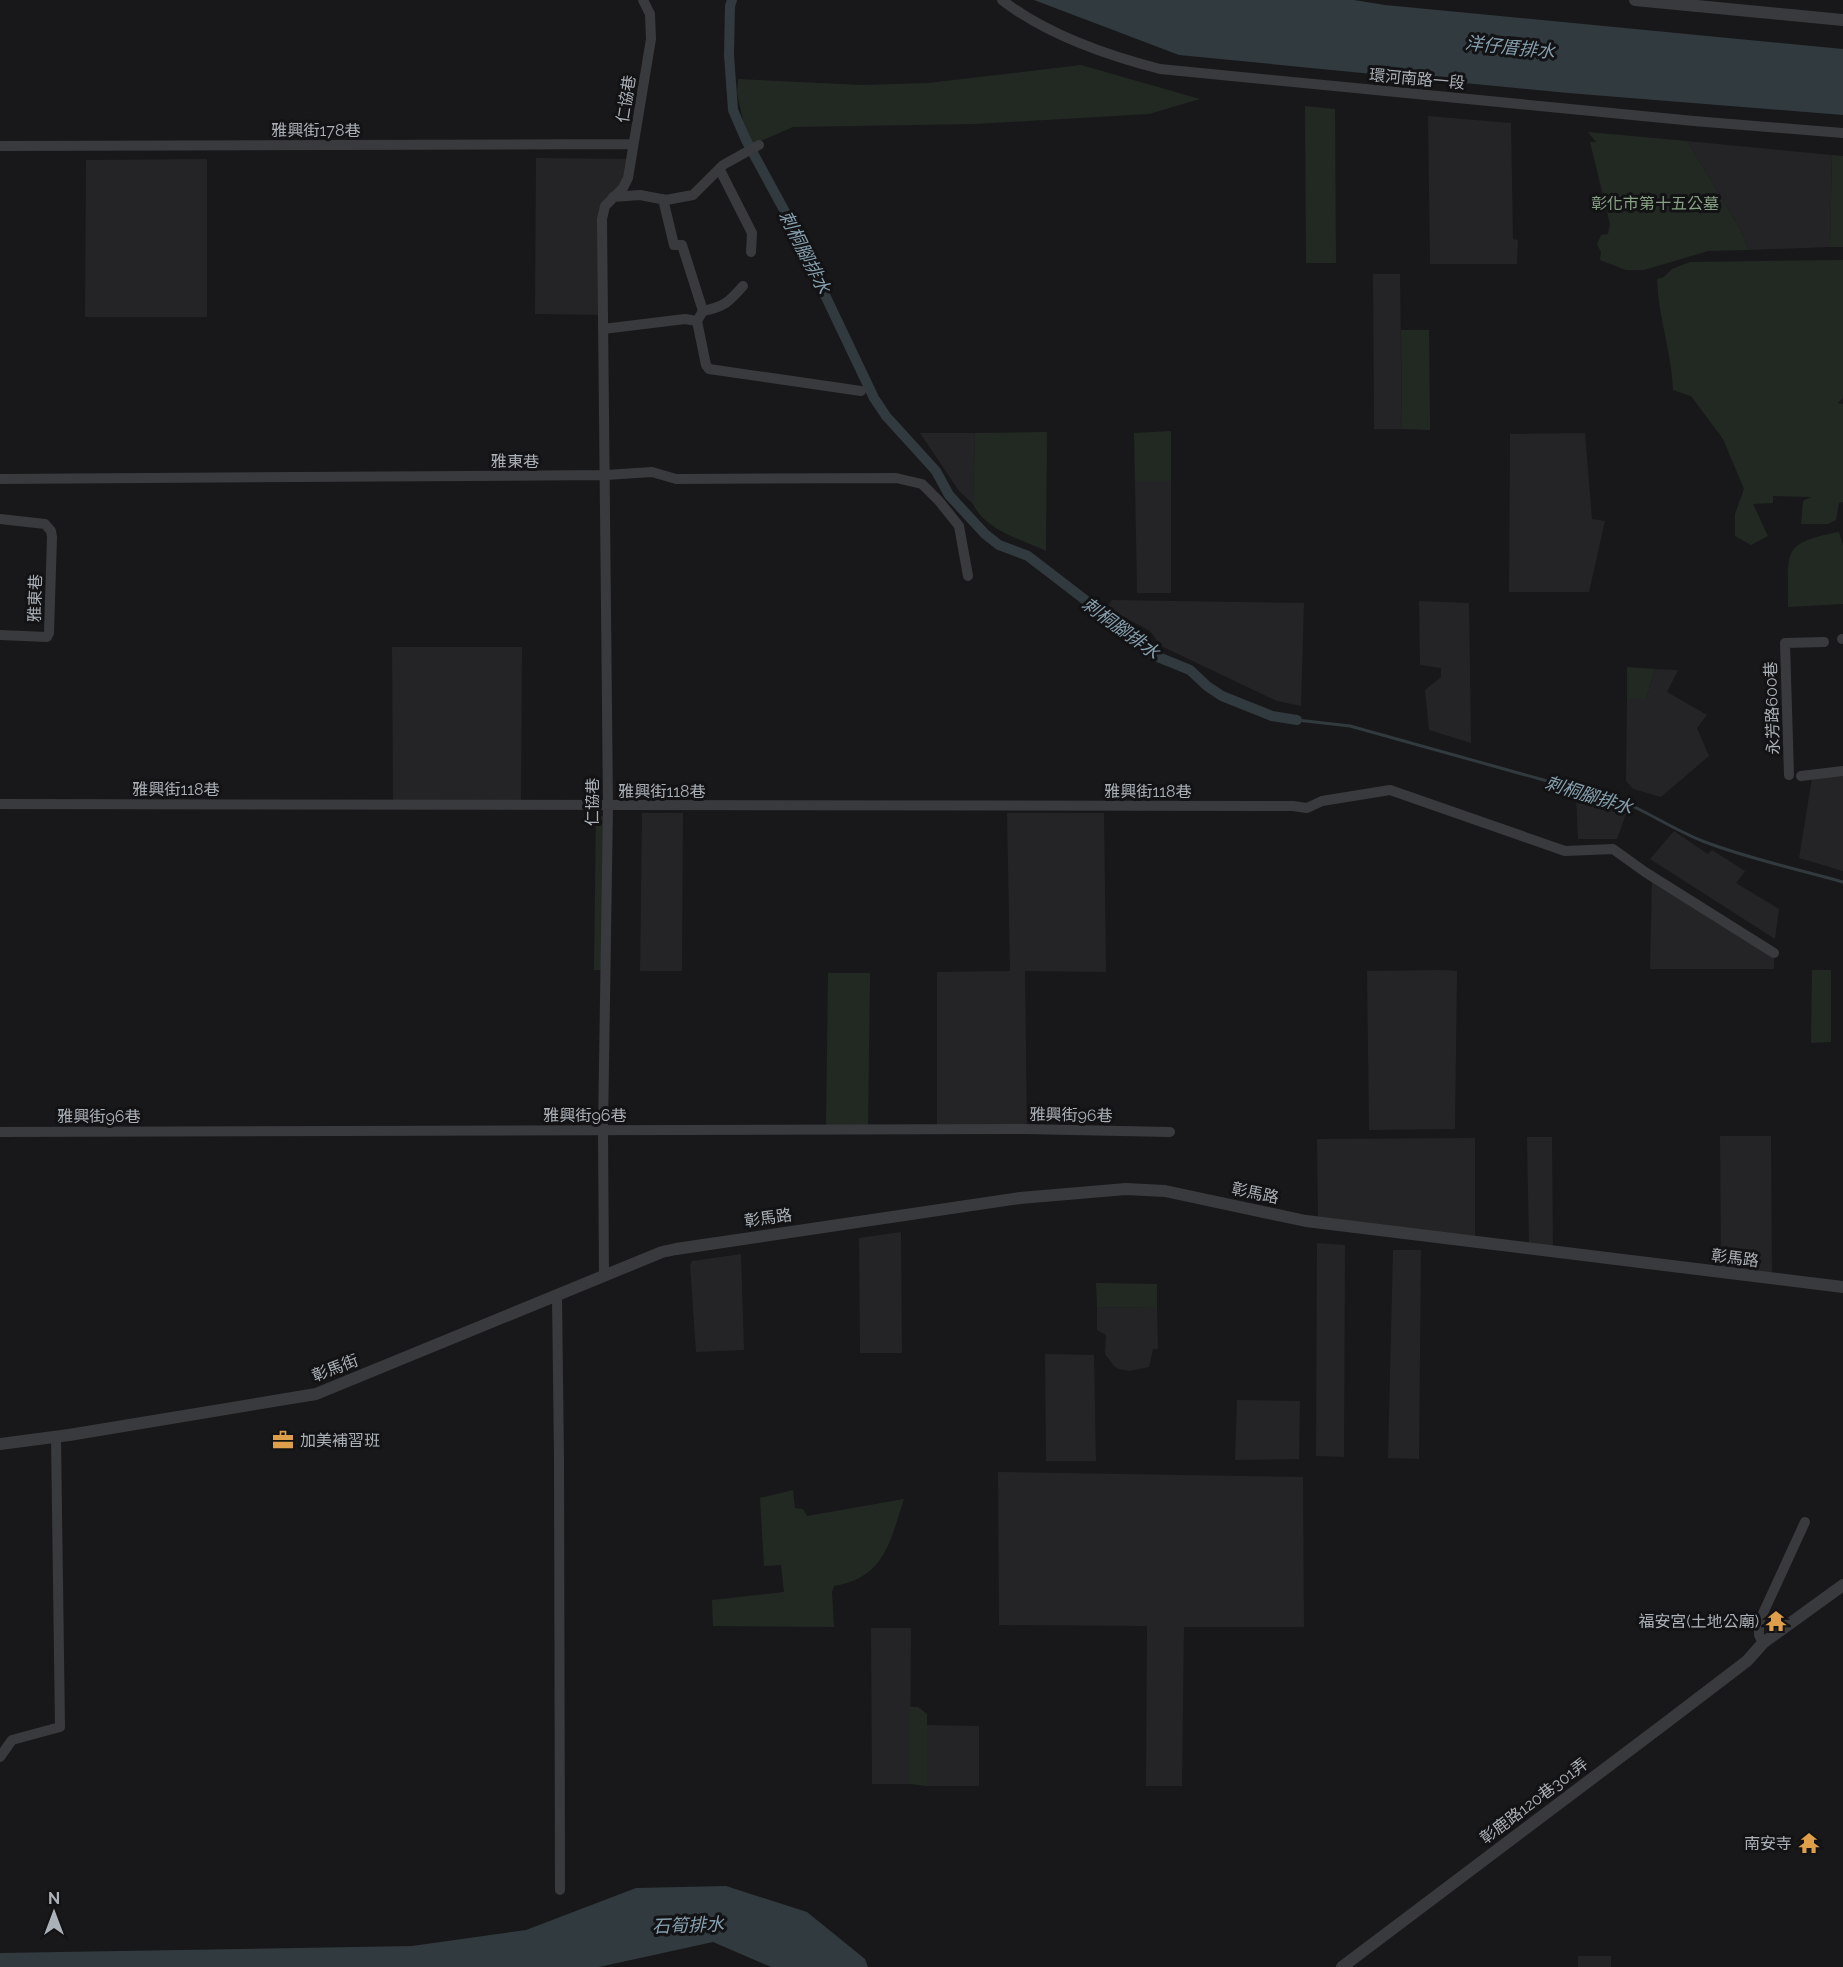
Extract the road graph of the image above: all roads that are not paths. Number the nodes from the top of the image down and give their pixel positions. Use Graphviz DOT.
graph roads {
  1 [pos="644,0"];
  2 [pos="1002,0"];
  3 [pos="1635,0"];
  4 [pos="1843,20"];
  5 [pos="1843,133"];
  6 [pos="633,144"];
  7 [pos="759,145"];
  8 [pos="0,146"];
  9 [pos="720,170"];
  10 [pos="613,197"];
  11 [pos="663,199"];
  12 [pos="751,252"];
  13 [pos="743,286"];
  14 [pos="700,316"];
  15 [pos="603,329"];
  16 [pos="861,391"];
  17 [pos="606,475"];
  18 [pos="0,479"];
  19 [pos="0,519"];
  20 [pos="968,576"];
  21 [pos="0,635"];
  22 [pos="1824,642"];
  23 [pos="1843,771"];
  24 [pos="1790,775"];
  25 [pos="1802,776"];
  26 [pos="0,804"];
  27 [pos="608,806"];
  28 [pos="1774,953"];
  29 [pos="603,1129"];
  30 [pos="0,1132"];
  31 [pos="1170,1132"];
  32 [pos="662,1252"];
  33 [pos="604,1276"];
  34 [pos="1843,1287"];
  35 [pos="556,1297"];
  36 [pos="56,1437"];
  37 [pos="0,1444"];
  38 [pos="1804,1522"];
  39 [pos="1843,1585"];
  40 [pos="1763,1643"];
  41 [pos="0,1757"];
  42 [pos="560,1890"];
  43 [pos="1342,1967"];
  1 -- 6 [label="street, 仁協巷"];
  2 -- 5 [label="street, 環河南路一段"];
  3 -- 4 [label="street"];
  6 -- 8 [label="street, 雅興街178巷"];
  6 -- 10 [label="street, 仁協巷"];
  7 -- 9 [label="street"];
  9 -- 11 [label="street"];
  9 -- 12 [label="street"];
  10 -- 11 [label="street"];
  10 -- 15 [label="street, 仁協巷"];
  11 -- 14 [label="street"];
  13 -- 14 [label="street"];
  14 -- 15 [label="street"];
  14 -- 16 [label="street"];
  15 -- 17 [label="street, 仁協巷"];
  17 -- 18 [label="street, 雅東巷"];
  17 -- 20 [label="street, 雅東巷"];
  17 -- 27 [label="street, 仁協巷"];
  19 -- 21 [label="street, 雅東巷"];
  22 -- 24 [label="street, 永芳路600巷"];
  23 -- 25 [label="street"];
  26 -- 27 [label="street, 雅興街118巷"];
  27 -- 28 [label="street, 雅興街118巷"];
  27 -- 29 [label="street, 仁協巷"];
  29 -- 30 [label="street, 雅興街96巷"];
  29 -- 31 [label="street, 雅興街96巷"];
  29 -- 33 [label="street, 仁協巷"];
  32 -- 33 [label="street, 彰馬街"];
  32 -- 34 [label="street, 彰馬路"];
  33 -- 35 [label="street, 彰馬街"];
  35 -- 36 [label="street, 彰馬街"];
  35 -- 42 [label="street"];
  36 -- 37 [label="street, 彰馬街"];
  36 -- 41 [label="street"];
  38 -- 40 [label="street"];
  39 -- 40 [label="street, 彰鹿路120巷301弄"];
  40 -- 43 [label="street, 彰鹿路120巷301弄"];
}
